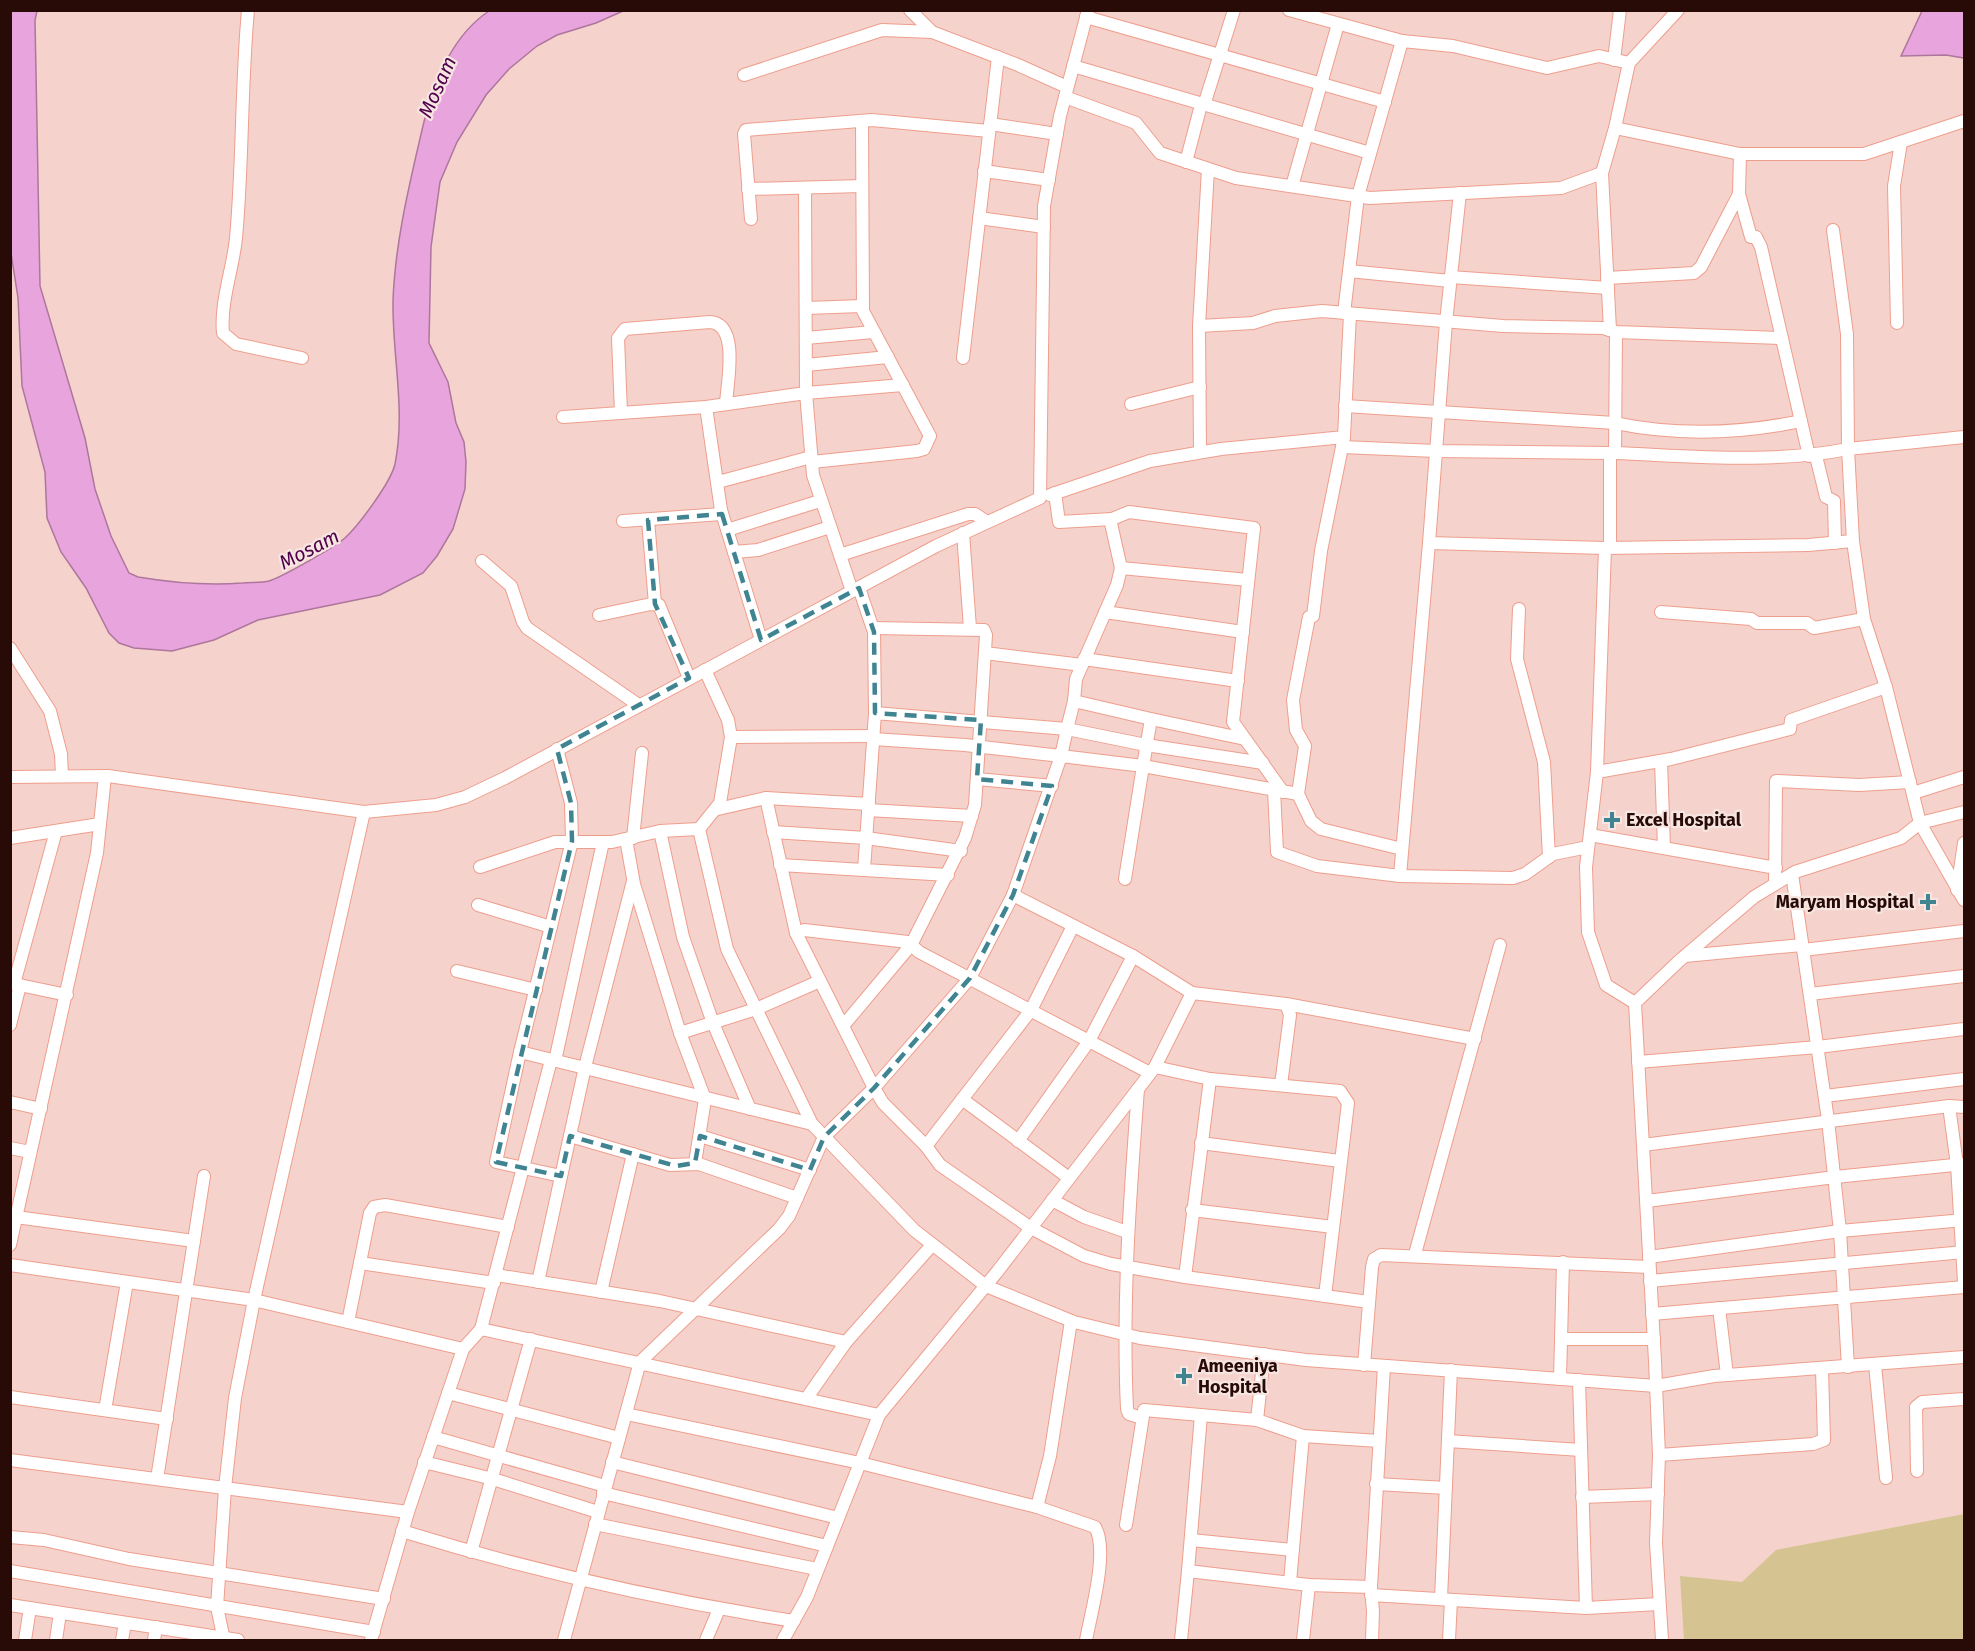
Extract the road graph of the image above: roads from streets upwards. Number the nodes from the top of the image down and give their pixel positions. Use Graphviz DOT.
graph roads {
  1 [pos="248,10"];
  2 [pos="910,10"];
  3 [pos="1234,10"];
  4 [pos="1289,10"];
  5 [pos="1620,10"];
  6 [pos="1678,10"];
  7 [pos="1086,12"];
  8 [pos="1338,24"];
  9 [pos="932,32"];
  10 [pos="1402,41"];
  11 [pos="1220,55"];
  12 [pos="998,57"];
  13 [pos="1614,60"];
  14 [pos="1629,63"];
  15 [pos="1073,66"];
  16 [pos="744,75"];
  17 [pos="1322,84"];
  18 [pos="1066,92"];
  19 [pos="1384,102"];
  20 [pos="1204,105"];
  21 [pos="862,121"];
  22 [pos="1965,121"];
  23 [pos="989,128"];
  24 [pos="1615,128"];
  25 [pos="1057,134"];
  26 [pos="1308,135"];
  27 [pos="1901,142"];
  28 [pos="1370,153"];
  29 [pos="1740,154"];
  30 [pos="1186,162"];
  31 [pos="1208,169"];
  32 [pos="984,171"];
  33 [pos="1602,173"];
  34 [pos="1049,180"];
  35 [pos="862,186"];
  36 [pos="1292,186"];
  37 [pos="805,188"];
  38 [pos="748,189"];
  39 [pos="1460,193"];
  40 [pos="1738,195"];
  41 [pos="1358,196"];
  42 [pos="979,218"];
  43 [pos="751,219"];
  44 [pos="1044,227"];
  45 [pos="1833,230"];
  46 [pos="1349,271"];
  47 [pos="1450,279"];
  48 [pos="1608,283"];
  49 [pos="862,306"];
  50 [pos="806,308"];
  51 [pos="1347,314"];
  52 [pos="1446,322"];
  53 [pos="1897,323"];
  54 [pos="1199,326"];
  55 [pos="1613,331"];
  56 [pos="873,332"];
  57 [pos="806,338"];
  58 [pos="1782,338"];
  59 [pos="888,357"];
  60 [pos="302,358"];
  61 [pos="963,358"];
  62 [pos="806,365"];
  63 [pos="903,385"];
  64 [pos="1200,387"];
  65 [pos="806,393"];
  66 [pos="726,404"];
  67 [pos="1131,404"];
  68 [pos="1346,406"];
  69 [pos="706,407"];
  70 [pos="621,413"];
  71 [pos="1439,413"];
  72 [pos="563,417"];
  73 [pos="1801,421"];
  74 [pos="1615,423"];
  75 [pos="1965,437"];
  76 [pos="1343,442"];
  77 [pos="1848,449"];
  78 [pos="1436,451"];
  79 [pos="1200,452"];
  80 [pos="1612,453"];
  81 [pos="1812,456"];
  82 [pos="812,460"];
  83 [pos="718,482"];
  84 [pos="1055,493"];
  85 [pos="1040,498"];
  86 [pos="820,501"];
  87 [pos="722,514"];
  88 [pos="648,519"];
  89 [pos="1110,519"];
  90 [pos="623,522"];
  91 [pos="987,522"];
  92 [pos="830,527"];
  93 [pos="727,530"];
  94 [pos="963,533"];
  95 [pos="1853,541"];
  96 [pos="1429,543"];
  97 [pos="1834,543"];
  98 [pos="1607,547"];
  99 [pos="734,552"];
  100 [pos="840,555"];
  101 [pos="482,561"];
  102 [pos="1120,568"];
  103 [pos="1248,580"];
  104 [pos="856,589"];
  105 [pos="655,604"];
  106 [pos="1519,609"];
  107 [pos="1105,612"];
  108 [pos="1661,612"];
  109 [pos="599,615"];
  110 [pos="1864,619"];
  111 [pos="873,628"];
  112 [pos="970,628"];
  113 [pos="1243,632"];
  114 [pos="761,640"];
  115 [pos="10,648"];
  116 [pos="985,653"];
  117 [pos="1083,662"];
  118 [pos="705,670"];
  119 [pos="689,678"];
  120 [pos="1238,681"];
  121 [pos="1886,687"];
  122 [pos="1074,701"];
  123 [pos="638,704"];
  124 [pos="875,713"];
  125 [pos="1151,719"];
  126 [pos="981,720"];
  127 [pos="1067,729"];
  128 [pos="730,737"];
  129 [pos="873,737"];
  130 [pos="1245,739"];
  131 [pos="1146,745"];
  132 [pos="980,747"];
  133 [pos="557,748"];
  134 [pos="642,753"];
  135 [pos="1061,756"];
  136 [pos="1661,761"];
  137 [pos="1263,763"];
  138 [pos="1143,766"];
  139 [pos="1597,772"];
  140 [pos="62,776"];
  141 [pos="105,776"];
  142 [pos="10,777"];
  143 [pos="1965,777"];
  144 [pos="977,778"];
  145 [pos="1052,786"];
  146 [pos="1912,787"];
  147 [pos="1279,791"];
  148 [pos="1298,794"];
  149 [pos="766,798"];
  150 [pos="868,807"];
  151 [pos="718,809"];
  152 [pos="364,812"];
  153 [pos="1965,812"];
  154 [pos="972,816"];
  155 [pos="1920,822"];
  156 [pos="100,824"];
  157 [pos="699,829"];
  158 [pos="56,831"];
  159 [pos="660,831"];
  160 [pos="773,832"];
  161 [pos="10,838"];
  162 [pos="630,838"];
  163 [pos="866,838"];
  164 [pos="1589,841"];
  165 [pos="572,842"];
  166 [pos="603,842"];
  167 [pos="1965,843"];
  168 [pos="1664,848"];
  169 [pos="1402,849"];
  170 [pos="960,850"];
  171 [pos="1549,857"];
  172 [pos="780,865"];
  173 [pos="480,867"];
  174 [pos="1776,868"];
  175 [pos="864,870"];
  176 [pos="1792,874"];
  177 [pos="1962,874"];
  178 [pos="948,875"];
  179 [pos="1400,876"];
  180 [pos="1125,879"];
  181 [pos="633,881"];
  182 [pos="1776,884"];
  183 [pos="1014,895"];
  184 [pos="1961,895"];
  185 [pos="478,904"];
  186 [pos="1072,926"];
  187 [pos="551,927"];
  188 [pos="1965,931"];
  189 [pos="796,933"];
  190 [pos="911,945"];
  191 [pos="1500,945"];
  192 [pos="1803,947"];
  193 [pos="1133,956"];
  194 [pos="1685,956"];
  195 [pos="457,971"];
  196 [pos="1965,976"];
  197 [pos="970,978"];
  198 [pos="820,981"];
  199 [pos="15,984"];
  200 [pos="536,990"];
  201 [pos="1192,993"];
  202 [pos="67,994"];
  203 [pos="1810,994"];
  204 [pos="1635,1003"];
  205 [pos="1286,1004"];
  206 [pos="756,1009"];
  207 [pos="1031,1010"];
  208 [pos="713,1023"];
  209 [pos="10,1025"];
  210 [pos="843,1026"];
  211 [pos="1965,1029"];
  212 [pos="680,1033"];
  213 [pos="1475,1039"];
  214 [pos="1089,1041"];
  215 [pos="1818,1047"];
  216 [pos="520,1052"];
  217 [pos="553,1060"];
  218 [pos="1638,1062"];
  219 [pos="585,1067"];
  220 [pos="1153,1070"];
  221 [pos="1210,1079"];
  222 [pos="1965,1079"];
  223 [pos="1281,1085"];
  224 [pos="874,1088"];
  225 [pos="1138,1088"];
  226 [pos="1825,1096"];
  227 [pos="705,1099"];
  228 [pos="962,1099"];
  229 [pos="10,1102"];
  230 [pos="1949,1106"];
  231 [pos="1965,1107"];
  232 [pos="41,1109"];
  233 [pos="750,1109"];
  234 [pos="1828,1120"];
  235 [pos="812,1124"];
  236 [pos="570,1136"];
  237 [pos="700,1136"];
  238 [pos="824,1137"];
  239 [pos="1018,1141"];
  240 [pos="1201,1143"];
  241 [pos="1643,1145"];
  242 [pos="926,1146"];
  243 [pos="10,1148"];
  244 [pos="30,1152"];
  245 [pos="633,1154"];
  246 [pos="1340,1161"];
  247 [pos="695,1163"];
  248 [pos="1960,1165"];
  249 [pos="524,1166"];
  250 [pos="810,1170"];
  251 [pos="204,1176"];
  252 [pos="561,1176"];
  253 [pos="1834,1177"];
  254 [pos="1069,1178"];
  255 [pos="797,1198"];
  256 [pos="15,1200"];
  257 [pos="1052,1200"];
  258 [pos="1647,1201"];
  259 [pos="1192,1210"];
  260 [pos="16,1217"];
  261 [pos="1962,1220"];
  262 [pos="508,1227"];
  263 [pos="1333,1227"];
  264 [pos="1031,1228"];
  265 [pos="1840,1231"];
  266 [pos="1127,1232"];
  267 [pos="194,1240"];
  268 [pos="10,1245"];
  269 [pos="932,1245"];
  270 [pos="1963,1252"];
  271 [pos="1415,1254"];
  272 [pos="1563,1262"];
  273 [pos="1649,1262"];
  274 [pos="1842,1262"];
  275 [pos="360,1263"];
  276 [pos="10,1265"];
  277 [pos="1125,1267"];
  278 [pos="1185,1277"];
  279 [pos="495,1279"];
  280 [pos="1650,1281"];
  281 [pos="126,1282"];
  282 [pos="538,1282"];
  283 [pos="1965,1282"];
  284 [pos="986,1286"];
  285 [pos="1965,1287"];
  286 [pos="186,1291"];
  287 [pos="602,1292"];
  288 [pos="1325,1296"];
  289 [pos="1844,1297"];
  290 [pos="254,1300"];
  291 [pos="1369,1302"];
  292 [pos="697,1308"];
  293 [pos="1719,1308"];
  294 [pos="1652,1314"];
  295 [pos="1071,1321"];
  296 [pos="348,1322"];
  297 [pos="481,1329"];
  298 [pos="1124,1334"];
  299 [pos="531,1339"];
  300 [pos="1561,1339"];
  301 [pos="1654,1339"];
  302 [pos="846,1341"];
  303 [pos="463,1349"];
  304 [pos="1264,1354"];
  305 [pos="1965,1357"];
  306 [pos="640,1362"];
  307 [pos="1364,1365"];
  308 [pos="1875,1365"];
  309 [pos="1384,1366"];
  310 [pos="1848,1367"];
  311 [pos="1822,1369"];
  312 [pos="1450,1371"];
  313 [pos="1727,1375"];
  314 [pos="1560,1379"];
  315 [pos="1579,1380"];
  316 [pos="1656,1386"];
  317 [pos="448,1393"];
  318 [pos="10,1397"];
  319 [pos="806,1399"];
  320 [pos="1965,1399"];
  321 [pos="512,1408"];
  322 [pos="105,1410"];
  323 [pos="626,1414"];
  324 [pos="879,1415"];
  325 [pos="1202,1415"];
  326 [pos="1142,1418"];
  327 [pos="166,1419"];
  328 [pos="1257,1420"];
  329 [pos="1303,1436"];
  330 [pos="433,1437"];
  331 [pos="619,1438"];
  332 [pos="1379,1441"];
  333 [pos="1448,1441"];
  334 [pos="1581,1450"];
  335 [pos="1659,1455"];
  336 [pos="499,1456"];
  337 [pos="10,1460"];
  338 [pos="424,1462"];
  339 [pos="612,1462"];
  340 [pos="860,1463"];
  341 [pos="1917,1471"];
  342 [pos="1886,1478"];
  343 [pos="157,1479"];
  344 [pos="493,1479"];
  345 [pos="1376,1484"];
  346 [pos="225,1488"];
  347 [pos="1446,1488"];
  348 [pos="604,1489"];
  349 [pos="1658,1494"];
  350 [pos="1582,1497"];
  351 [pos="1037,1507"];
  352 [pos="408,1512"];
  353 [pos="598,1512"];
  354 [pos="838,1518"];
  355 [pos="595,1524"];
  356 [pos="1126,1525"];
  357 [pos="402,1531"];
  358 [pos="10,1537"];
  359 [pos="1191,1540"];
  360 [pos="827,1546"];
  361 [pos="1293,1550"];
  362 [pos="471,1552"];
  363 [pos="818,1569"];
  364 [pos="10,1571"];
  365 [pos="1188,1571"];
  366 [pos="219,1574"];
  367 [pos="579,1580"];
  368 [pos="1290,1582"];
  369 [pos="1309,1585"];
  370 [pos="1371,1591"];
  371 [pos="384,1599"];
  372 [pos="1446,1600"];
  373 [pos="1659,1604"];
  374 [pos="10,1605"];
  375 [pos="217,1607"];
  376 [pos="30,1608"];
  377 [pos="1586,1608"];
  378 [pos="719,1609"];
  379 [pos="60,1613"];
  380 [pos="794,1621"];
  381 [pos="125,1623"];
  382 [pos="156,1627"];
  383 [pos="188,1636"];
  384 [pos="372,1636"];
  385 [pos="224,1639"];
  386 [pos="25,1641"];
  387 [pos="56,1641"];
  388 [pos="122,1641"];
  389 [pos="154,1641"];
  390 [pos="238,1641"];
  391 [pos="564,1641"];
  392 [pos="706,1641"];
  393 [pos="783,1641"];
  394 [pos="1086,1641"];
  395 [pos="1181,1641"];
  396 [pos="1303,1641"];
  397 [pos="1372,1641"];
  398 [pos="1449,1641"];
  399 [pos="1662,1641"];
  1 -- 60 [label="street"];
  2 -- 9 [label="street"];
  3 -- 11 [label="street"];
  4 -- 8 [label="street"];
  5 -- 13 [label="street"];
  6 -- 14 [label="street"];
  7 -- 11 [label="street"];
  7 -- 15 [label="street"];
  8 -- 10 [label="street"];
  8 -- 17 [label="street"];
  9 -- 12 [label="street"];
  9 -- 16 [label="street"];
  10 -- 13 [label="street"];
  10 -- 19 [label="street"];
  11 -- 17 [label="street"];
  11 -- 20 [label="street"];
  12 -- 18 [label="street"];
  12 -- 23 [label="street"];
  13 -- 14 [label="street"];
  14 -- 24 [label="street"];
  15 -- 18 [label="street"];
  15 -- 20 [label="street"];
  17 -- 19 [label="street"];
  17 -- 26 [label="street"];
  18 -- 25 [label="street"];
  18 -- 30 [label="street"];
  19 -- 28 [label="street"];
  20 -- 26 [label="street"];
  20 -- 30 [label="street"];
  21 -- 23 [label="street"];
  21 -- 35 [label="street"];
  21 -- 38 [label="street"];
  22 -- 27 [label="street"];
  23 -- 25 [label="street"];
  23 -- 32 [label="street"];
  24 -- 29 [label="street"];
  24 -- 33 [label="street"];
  25 -- 34 [label="street"];
  26 -- 28 [label="street"];
  26 -- 36 [label="street"];
  27 -- 29 [label="street"];
  27 -- 53 [label="street"];
  28 -- 41 [label="street"];
  29 -- 40 [label="street"];
  30 -- 31 [label="street"];
  31 -- 36 [label="street"];
  31 -- 54 [label="street"];
  32 -- 34 [label="street"];
  32 -- 42 [label="street"];
  33 -- 39 [label="street"];
  33 -- 48 [label="street"];
  34 -- 44 [label="street"];
  35 -- 37 [label="street"];
  35 -- 49 [label="street"];
  36 -- 41 [label="street"];
  37 -- 38 [label="street"];
  37 -- 50 [label="street"];
  38 -- 43 [label="street"];
  39 -- 41 [label="street"];
  39 -- 47 [label="street"];
  40 -- 48 [label="street"];
  40 -- 58 [label="street"];
  41 -- 46 [label="street"];
  42 -- 44 [label="street"];
  42 -- 61 [label="street"];
  44 -- 85 [label="street"];
  45 -- 77 [label="street"];
  46 -- 47 [label="street"];
  46 -- 51 [label="street"];
  47 -- 48 [label="street"];
  47 -- 52 [label="street"];
  48 -- 55 [label="street"];
  49 -- 50 [label="street"];
  49 -- 56 [label="street"];
  50 -- 57 [label="street"];
  51 -- 52 [label="street"];
  51 -- 54 [label="street"];
  51 -- 68 [label="street"];
  52 -- 55 [label="street"];
  52 -- 71 [label="street"];
  54 -- 64 [label="street"];
  55 -- 58 [label="street"];
  55 -- 74 [label="street"];
  56 -- 57 [label="street"];
  56 -- 59 [label="street"];
  57 -- 62 [label="street"];
  58 -- 73 [label="street"];
  59 -- 62 [label="street"];
  59 -- 63 [label="street"];
  62 -- 65 [label="street"];
  63 -- 65 [label="street"];
  63 -- 82 [label="street"];
  64 -- 67 [label="street"];
  64 -- 79 [label="street"];
  65 -- 66 [label="street"];
  65 -- 82 [label="street"];
  66 -- 69 [label="street"];
  66 -- 70 [label="street"];
  68 -- 71 [label="street"];
  68 -- 76 [label="street"];
  69 -- 70 [label="street"];
  69 -- 83 [label="street"];
  70 -- 72 [label="street"];
  71 -- 74 [label="street"];
  71 -- 78 [label="street"];
  73 -- 74 [label="street"];
  73 -- 81 [label="street"];
  74 -- 80 [label="street"];
  75 -- 77 [label="street"];
  76 -- 78 [label="street"];
  76 -- 79 [label="street"];
  76 -- 148 [label="street"];
  77 -- 81 [label="street"];
  77 -- 95 [label="street"];
  78 -- 80 [label="street"];
  78 -- 96 [label="street"];
  79 -- 84 [label="street"];
  80 -- 81 [label="street"];
  80 -- 98 [label="street"];
  81 -- 97 [label="street"];
  82 -- 83 [label="street"];
  82 -- 86 [label="street"];
  83 -- 87 [label="street"];
  84 -- 85 [label="street"];
  84 -- 89 [label="street"];
  85 -- 91 [label="street"];
  86 -- 92 [label="street"];
  86 -- 93 [label="street"];
  87 -- 88 [label="street"];
  87 -- 93 [label="street"];
  88 -- 90 [label="street"];
  88 -- 105 [label="street"];
  89 -- 102 [label="street"];
  89 -- 103 [label="street"];
  91 -- 94 [label="street"];
  91 -- 100 [label="street"];
  92 -- 99 [label="street"];
  92 -- 100 [label="street"];
  93 -- 99 [label="street"];
  94 -- 104 [label="street"];
  94 -- 112 [label="street"];
  95 -- 97 [label="street"];
  95 -- 110 [label="street"];
  96 -- 98 [label="street"];
  96 -- 169 [label="street"];
  97 -- 98 [label="street"];
  98 -- 139 [label="street"];
  99 -- 114 [label="street"];
  100 -- 104 [label="street"];
  101 -- 123 [label="street"];
  102 -- 103 [label="street"];
  102 -- 107 [label="street"];
  103 -- 113 [label="street"];
  104 -- 111 [label="street"];
  104 -- 114 [label="street"];
  105 -- 109 [label="street"];
  105 -- 119 [label="street"];
  106 -- 171 [label="street"];
  107 -- 113 [label="street"];
  107 -- 117 [label="street"];
  108 -- 110 [label="street"];
  110 -- 121 [label="street"];
  111 -- 112 [label="street"];
  111 -- 124 [label="street"];
  112 -- 116 [label="street"];
  113 -- 120 [label="street"];
  114 -- 118 [label="street"];
  115 -- 140 [label="street"];
  116 -- 117 [label="street"];
  116 -- 126 [label="street"];
  117 -- 120 [label="street"];
  117 -- 122 [label="street"];
  118 -- 119 [label="street"];
  118 -- 128 [label="street"];
  119 -- 123 [label="street"];
  120 -- 130 [label="street"];
  121 -- 136 [label="street"];
  121 -- 146 [label="street"];
  122 -- 125 [label="street"];
  122 -- 127 [label="street"];
  123 -- 133 [label="street"];
  124 -- 126 [label="street"];
  124 -- 129 [label="street"];
  125 -- 130 [label="street"];
  125 -- 131 [label="street"];
  126 -- 127 [label="street"];
  126 -- 132 [label="street"];
  127 -- 131 [label="street"];
  127 -- 135 [label="street"];
  128 -- 129 [label="street"];
  128 -- 151 [label="street"];
  129 -- 132 [label="street"];
  129 -- 150 [label="street"];
  130 -- 137 [label="street"];
  131 -- 137 [label="street"];
  131 -- 138 [label="street"];
  132 -- 135 [label="street"];
  132 -- 144 [label="street"];
  133 -- 152 [label="street"];
  133 -- 165 [label="street"];
  134 -- 162 [label="street"];
  135 -- 138 [label="street"];
  135 -- 145 [label="street"];
  136 -- 139 [label="street"];
  136 -- 168 [label="street"];
  137 -- 147 [label="street"];
  138 -- 147 [label="street"];
  138 -- 180 [label="street"];
  139 -- 164 [label="street"];
  140 -- 141 [label="street"];
  140 -- 142 [label="street"];
  141 -- 152 [label="street"];
  141 -- 156 [label="street"];
  143 -- 146 [label="street"];
  144 -- 145 [label="street"];
  144 -- 154 [label="street"];
  145 -- 183 [label="street"];
  146 -- 155 [label="street"];
  146 -- 174 [label="street"];
  147 -- 148 [label="street"];
  147 -- 179 [label="street"];
  148 -- 169 [label="street"];
  149 -- 150 [label="street"];
  149 -- 151 [label="street"];
  149 -- 160 [label="street"];
  150 -- 154 [label="street"];
  150 -- 163 [label="street"];
  151 -- 157 [label="street"];
  152 -- 290 [label="street"];
  153 -- 155 [label="street"];
  154 -- 170 [label="street"];
  155 -- 176 [label="street"];
  155 -- 184 [label="street"];
  156 -- 158 [label="street"];
  156 -- 202 [label="street"];
  157 -- 159 [label="street"];
  157 -- 206 [label="street"];
  158 -- 161 [label="street"];
  158 -- 199 [label="street"];
  159 -- 162 [label="street"];
  159 -- 208 [label="street"];
  160 -- 163 [label="street"];
  160 -- 172 [label="street"];
  162 -- 166 [label="street"];
  162 -- 181 [label="street"];
  163 -- 170 [label="street"];
  163 -- 175 [label="street"];
  164 -- 168 [label="street"];
  164 -- 171 [label="street"];
  164 -- 204 [label="street"];
  165 -- 166 [label="street"];
  165 -- 173 [label="street"];
  165 -- 187 [label="street"];
  166 -- 217 [label="street"];
  167 -- 177 [label="street"];
  168 -- 174 [label="street"];
  169 -- 179 [label="street"];
  170 -- 178 [label="street"];
  171 -- 179 [label="street"];
  172 -- 175 [label="street"];
  172 -- 189 [label="street"];
  174 -- 182 [label="street"];
  175 -- 178 [label="street"];
  176 -- 182 [label="street"];
  176 -- 192 [label="street"];
  177 -- 184 [label="street"];
  178 -- 190 [label="street"];
  181 -- 212 [label="street"];
  181 -- 219 [label="street"];
  182 -- 194 [label="street"];
  183 -- 186 [label="street"];
  183 -- 197 [label="street"];
  185 -- 187 [label="street"];
  186 -- 193 [label="street"];
  186 -- 207 [label="street"];
  187 -- 200 [label="street"];
  188 -- 192 [label="street"];
  189 -- 190 [label="street"];
  189 -- 198 [label="street"];
  190 -- 197 [label="street"];
  190 -- 210 [label="street"];
  191 -- 213 [label="street"];
  192 -- 194 [label="street"];
  192 -- 203 [label="street"];
  193 -- 201 [label="street"];
  193 -- 214 [label="street"];
  194 -- 204 [label="street"];
  195 -- 200 [label="street"];
  196 -- 203 [label="street"];
  197 -- 207 [label="street"];
  197 -- 224 [label="street"];
  198 -- 206 [label="street"];
  198 -- 210 [label="street"];
  199 -- 202 [label="street"];
  199 -- 209 [label="street"];
  200 -- 216 [label="street"];
  201 -- 205 [label="street"];
  201 -- 220 [label="street"];
  202 -- 232 [label="street"];
  203 -- 215 [label="street"];
  204 -- 218 [label="street"];
  205 -- 213 [label="street"];
  205 -- 223 [label="street"];
  206 -- 208 [label="street"];
  206 -- 235 [label="street"];
  207 -- 214 [label="street"];
  207 -- 228 [label="street"];
  208 -- 212 [label="street"];
  208 -- 233 [label="street"];
  210 -- 224 [label="street"];
  211 -- 215 [label="street"];
  212 -- 227 [label="street"];
  213 -- 271 [label="street"];
  214 -- 220 [label="street"];
  214 -- 239 [label="street"];
  215 -- 218 [label="street"];
  215 -- 226 [label="street"];
  216 -- 217 [label="street"];
  216 -- 249 [label="street"];
  217 -- 219 [label="street"];
  217 -- 249 [label="street"];
  218 -- 241 [label="street"];
  219 -- 227 [label="street"];
  219 -- 236 [label="street"];
  220 -- 221 [label="street"];
  220 -- 225 [label="street"];
  221 -- 223 [label="street"];
  221 -- 240 [label="street"];
  222 -- 226 [label="street"];
  223 -- 246 [label="street"];
  224 -- 238 [label="street"];
  224 -- 242 [label="street"];
  225 -- 254 [label="street"];
  225 -- 266 [label="street"];
  226 -- 234 [label="street"];
  227 -- 233 [label="street"];
  227 -- 237 [label="street"];
  228 -- 239 [label="street"];
  228 -- 242 [label="street"];
  229 -- 232 [label="street"];
  230 -- 231 [label="street"];
  230 -- 234 [label="street"];
  230 -- 248 [label="street"];
  232 -- 244 [label="street"];
  233 -- 235 [label="street"];
  234 -- 241 [label="street"];
  234 -- 253 [label="street"];
  235 -- 238 [label="street"];
  236 -- 245 [label="street"];
  236 -- 252 [label="street"];
  237 -- 247 [label="street"];
  237 -- 250 [label="street"];
  238 -- 250 [label="street"];
  238 -- 269 [label="street"];
  239 -- 254 [label="street"];
  240 -- 246 [label="street"];
  240 -- 259 [label="street"];
  241 -- 258 [label="street"];
  242 -- 264 [label="street"];
  243 -- 244 [label="street"];
  244 -- 256 [label="street"];
  245 -- 247 [label="street"];
  245 -- 287 [label="street"];
  246 -- 263 [label="street"];
  247 -- 255 [label="street"];
  248 -- 253 [label="street"];
  248 -- 261 [label="street"];
  249 -- 252 [label="street"];
  249 -- 262 [label="street"];
  250 -- 255 [label="street"];
  251 -- 267 [label="street"];
  252 -- 282 [label="street"];
  253 -- 258 [label="street"];
  253 -- 265 [label="street"];
  254 -- 257 [label="street"];
  255 -- 292 [label="street"];
  256 -- 260 [label="street"];
  257 -- 264 [label="street"];
  257 -- 266 [label="street"];
  258 -- 273 [label="street"];
  259 -- 263 [label="street"];
  259 -- 278 [label="street"];
  260 -- 267 [label="street"];
  260 -- 268 [label="street"];
  261 -- 265 [label="street"];
  261 -- 270 [label="street"];
  262 -- 275 [label="street"];
  262 -- 279 [label="street"];
  263 -- 288 [label="street"];
  264 -- 277 [label="street"];
  264 -- 284 [label="street"];
  265 -- 273 [label="street"];
  265 -- 274 [label="street"];
  266 -- 277 [label="street"];
  267 -- 286 [label="street"];
  269 -- 284 [label="street"];
  269 -- 302 [label="street"];
  270 -- 274 [label="street"];
  270 -- 283 [label="street"];
  271 -- 272 [label="street"];
  271 -- 291 [label="street"];
  272 -- 273 [label="street"];
  272 -- 300 [label="street"];
  273 -- 280 [label="street"];
  274 -- 280 [label="street"];
  274 -- 289 [label="street"];
  275 -- 279 [label="street"];
  275 -- 296 [label="street"];
  276 -- 281 [label="street"];
  277 -- 278 [label="street"];
  277 -- 298 [label="street"];
  278 -- 288 [label="street"];
  279 -- 282 [label="street"];
  279 -- 297 [label="street"];
  280 -- 294 [label="street"];
  281 -- 286 [label="street"];
  281 -- 322 [label="street"];
  282 -- 287 [label="street"];
  284 -- 295 [label="street"];
  284 -- 324 [label="street"];
  285 -- 289 [label="street"];
  286 -- 290 [label="street"];
  286 -- 327 [label="street"];
  287 -- 292 [label="street"];
  288 -- 291 [label="street"];
  289 -- 293 [label="street"];
  289 -- 310 [label="street"];
  290 -- 296 [label="street"];
  290 -- 346 [label="street"];
  291 -- 307 [label="street"];
  292 -- 302 [label="street"];
  292 -- 306 [label="street"];
  293 -- 294 [label="street"];
  293 -- 313 [label="street"];
  294 -- 301 [label="street"];
  295 -- 298 [label="street"];
  295 -- 351 [label="street"];
  296 -- 303 [label="street"];
  297 -- 299 [label="street"];
  297 -- 303 [label="street"];
  298 -- 304 [label="street"];
  298 -- 326 [label="street"];
  299 -- 306 [label="street"];
  299 -- 321 [label="street"];
  300 -- 301 [label="street"];
  300 -- 314 [label="street"];
  301 -- 316 [label="street"];
  302 -- 319 [label="street"];
  303 -- 317 [label="street"];
  304 -- 307 [label="street"];
  304 -- 328 [label="street"];
  305 -- 308 [label="street"];
  306 -- 319 [label="street"];
  306 -- 323 [label="street"];
  307 -- 309 [label="street"];
  308 -- 310 [label="street"];
  308 -- 342 [label="street"];
  309 -- 312 [label="street"];
  309 -- 332 [label="street"];
  310 -- 311 [label="street"];
  311 -- 313 [label="street"];
  311 -- 335 [label="street"];
  312 -- 314 [label="street"];
  312 -- 333 [label="street"];
  313 -- 316 [label="street"];
  314 -- 315 [label="street"];
  315 -- 316 [label="street"];
  315 -- 334 [label="street"];
  316 -- 335 [label="street"];
  317 -- 321 [label="street"];
  317 -- 330 [label="street"];
  318 -- 322 [label="street"];
  319 -- 324 [label="street"];
  320 -- 341 [label="street"];
  321 -- 331 [label="street"];
  321 -- 336 [label="street"];
  322 -- 327 [label="street"];
  323 -- 331 [label="street"];
  323 -- 340 [label="street"];
  324 -- 340 [label="street"];
  325 -- 326 [label="street"];
  325 -- 328 [label="street"];
  325 -- 359 [label="street"];
  326 -- 356 [label="street"];
  327 -- 343 [label="street"];
  328 -- 329 [label="street"];
  329 -- 332 [label="street"];
  329 -- 361 [label="street"];
  330 -- 336 [label="street"];
  330 -- 338 [label="street"];
  331 -- 339 [label="street"];
  332 -- 345 [label="street"];
  333 -- 334 [label="street"];
  333 -- 347 [label="street"];
  334 -- 350 [label="street"];
  335 -- 349 [label="street"];
  336 -- 344 [label="street"];
  336 -- 348 [label="street"];
  337 -- 343 [label="street"];
  338 -- 344 [label="street"];
  338 -- 352 [label="street"];
  339 -- 348 [label="street"];
  339 -- 354 [label="street"];
  340 -- 351 [label="street"];
  340 -- 354 [label="street"];
  343 -- 346 [label="street"];
  344 -- 353 [label="street"];
  344 -- 362 [label="street"];
  345 -- 347 [label="street"];
  345 -- 370 [label="street"];
  346 -- 352 [label="street"];
  346 -- 366 [label="street"];
  347 -- 372 [label="street"];
  348 -- 353 [label="street"];
  348 -- 360 [label="street"];
  349 -- 350 [label="street"];
  349 -- 373 [label="street"];
  350 -- 377 [label="street"];
  351 -- 394 [label="street"];
  352 -- 357 [label="street"];
  353 -- 355 [label="street"];
  354 -- 360 [label="street"];
  355 -- 363 [label="street"];
  355 -- 367 [label="street"];
  357 -- 362 [label="street"];
  357 -- 371 [label="street"];
  358 -- 366 [label="street"];
  359 -- 361 [label="street"];
  359 -- 365 [label="street"];
  360 -- 363 [label="street"];
  361 -- 368 [label="street"];
  362 -- 367 [label="street"];
  363 -- 380 [label="street"];
  364 -- 375 [label="street"];
  365 -- 368 [label="street"];
  365 -- 395 [label="street"];
  366 -- 371 [label="street"];
  366 -- 375 [label="street"];
  367 -- 378 [label="street"];
  367 -- 391 [label="street"];
  368 -- 369 [label="street"];
  369 -- 370 [label="street"];
  369 -- 396 [label="street"];
  370 -- 372 [label="street"];
  370 -- 397 [label="street"];
  371 -- 384 [label="street"];
  372 -- 377 [label="street"];
  372 -- 398 [label="street"];
  373 -- 377 [label="street"];
  373 -- 399 [label="street"];
  374 -- 376 [label="street"];
  375 -- 384 [label="street"];
  375 -- 385 [label="street"];
  376 -- 379 [label="street"];
  376 -- 386 [label="street"];
  378 -- 380 [label="street"];
  378 -- 392 [label="street"];
  379 -- 381 [label="street"];
  379 -- 387 [label="street"];
  380 -- 393 [label="street"];
  381 -- 382 [label="street"];
  381 -- 388 [label="street"];
  382 -- 383 [label="street"];
  382 -- 389 [label="street"];
  383 -- 385 [label="street"];
  385 -- 390 [label="street"];
}
